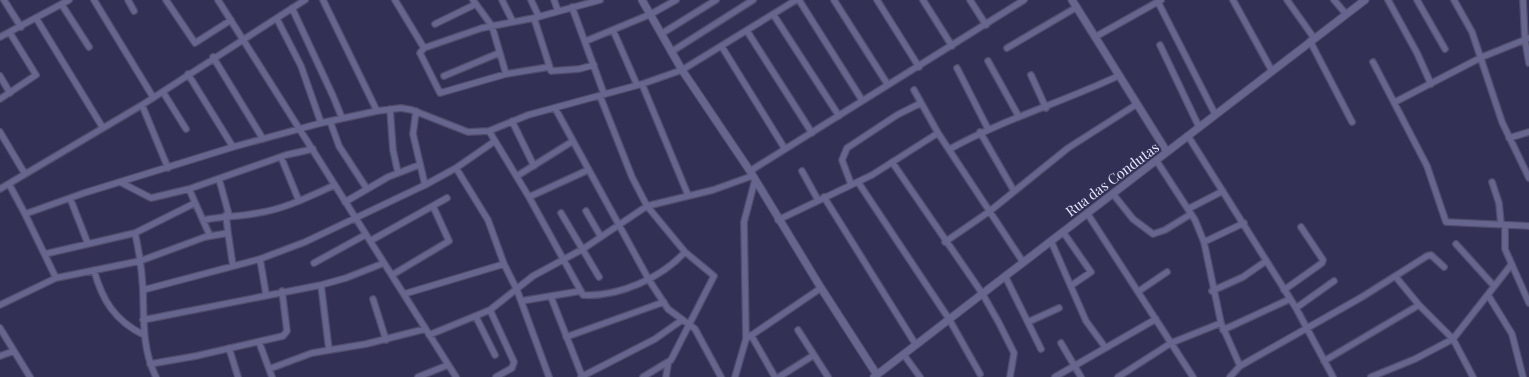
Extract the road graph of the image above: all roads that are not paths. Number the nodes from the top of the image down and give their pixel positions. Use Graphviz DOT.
graph roads {
  1 [pos="4,0"];
  2 [pos="70,0"];
  3 [pos="94,0"];
  4 [pos="128,0"];
  5 [pos="166,0"];
  6 [pos="218,0"];
  7 [pos="305,0"];
  8 [pos="323,0"];
  9 [pos="395,0"];
  10 [pos="502,0"];
  11 [pos="531,0"];
  12 [pos="554,0"];
  13 [pos="600,0"];
  14 [pos="642,0"];
  15 [pos="676,0"];
  16 [pos="716,0"];
  17 [pos="753,0"];
  18 [pos="797,0"];
  19 [pos="834,0"];
  20 [pos="877,0"];
  21 [pos="923,0"];
  22 [pos="970,0"];
  23 [pos="1024,0"];
  24 [pos="1233,0"];
  25 [pos="1287,0"];
  26 [pos="1334,0"];
  27 [pos="1388,0"];
  28 [pos="1417,0"];
  29 [pos="1454,0"];
  30 [pos="1523,0"];
  31 [pos="1159,1"];
  32 [pos="1361,1"];
  33 [pos="474,2"];
  34 [pos="1074,2"];
  35 [pos="1014,3"];
  36 [pos="62,5"];
  37 [pos="572,7"];
  38 [pos="292,8"];
  39 [pos="134,11"];
  40 [pos="558,11"];
  41 [pos="650,14"];
  42 [pos="773,14"];
  43 [pos="1346,14"];
  44 [pos="536,17"];
  45 [pos="36,18"];
  46 [pos="277,19"];
  47 [pos="231,20"];
  48 [pos="512,22"];
  49 [pos="435,24"];
  50 [pos="986,25"];
  51 [pos="492,26"];
  52 [pos="21,27"];
  53 [pos="614,30"];
  54 [pos="747,31"];
  55 [pos="10,32"];
  56 [pos="661,34"];
  57 [pos="0,37"];
  58 [pos="1096,37"];
  59 [pos="243,38"];
  60 [pos="1527,39"];
  61 [pos="1312,40"];
  62 [pos="586,42"];
  63 [pos="1160,45"];
  64 [pos="952,46"];
  65 [pos="89,47"];
  66 [pos="722,47"];
  67 [pos="424,48"];
  68 [pos="1007,48"];
  69 [pos="1445,49"];
  70 [pos="671,52"];
  71 [pos="499,53"];
  72 [pos="213,57"];
  73 [pos="1482,57"];
  74 [pos="988,61"];
  75 [pos="1373,62"];
  76 [pos="1529,62"];
  77 [pos="594,64"];
  78 [pos="549,67"];
  79 [pos="919,67"];
  80 [pos="957,68"];
  81 [pos="682,70"];
  82 [pos="1272,71"];
  83 [pos="188,74"];
  84 [pos="506,74"];
  85 [pos="0,76"];
  86 [pos="444,76"];
  87 [pos="1031,76"];
  88 [pos="1118,76"];
  89 [pos="640,84"];
  90 [pos="1431,84"];
  91 [pos="888,85"];
  92 [pos="914,90"];
  93 [pos="163,92"];
  94 [pos="10,93"];
  95 [pos="602,95"];
  96 [pos="154,98"];
  97 [pos="0,99"];
  98 [pos="862,100"];
  99 [pos="1395,102"];
  100 [pos="921,103"];
  101 [pos="1137,104"];
  102 [pos="142,105"];
  103 [pos="555,108"];
  104 [pos="1046,108"];
  105 [pos="390,109"];
  106 [pos="377,111"];
  107 [pos="416,111"];
  108 [pos="1215,114"];
  109 [pos="839,116"];
  110 [pos="1019,117"];
  111 [pos="342,118"];
  112 [pos="330,121"];
  113 [pos="512,121"];
  114 [pos="1352,122"];
  115 [pos="321,123"];
  116 [pos="1199,127"];
  117 [pos="103,128"];
  118 [pos="301,128"];
  119 [pos="186,129"];
  120 [pos="988,129"];
  121 [pos="489,131"];
  122 [pos="0,132"];
  123 [pos="980,132"];
  124 [pos="1529,132"];
  125 [pos="812,133"];
  126 [pos="938,133"];
  127 [pos="1188,136"];
  128 [pos="1509,138"];
  129 [pos="263,139"];
  130 [pos="495,141"];
  131 [pos="572,141"];
  132 [pos="234,148"];
  133 [pos="313,148"];
  134 [pos="785,149"];
  135 [pos="950,149"];
  136 [pos="1167,152"];
  137 [pos="281,157"];
  138 [pos="1156,160"];
  139 [pos="892,162"];
  140 [pos="419,165"];
  141 [pos="534,166"];
  142 [pos="168,168"];
  143 [pos="456,168"];
  144 [pos="588,170"];
  145 [pos="802,171"];
  146 [pos="398,173"];
  147 [pos="25,174"];
  148 [pos="517,176"];
  149 [pos="752,176"];
  150 [pos="1529,178"];
  151 [pos="219,179"];
  152 [pos="120,182"];
  153 [pos="858,182"];
  154 [pos="1492,182"];
  155 [pos="9,184"];
  156 [pos="334,184"];
  157 [pos="851,184"];
  158 [pos="425,185"];
  159 [pos="367,188"];
  160 [pos="0,189"];
  161 [pos="189,189"];
  162 [pos="1014,191"];
  163 [pos="1223,191"];
  164 [pos="1113,194"];
  165 [pos="688,195"];
  166 [pos="530,197"];
  167 [pos="70,198"];
  168 [pos="447,198"];
  169 [pos="821,198"];
  170 [pos="299,201"];
  171 [pos="345,202"];
  172 [pos="196,203"];
  173 [pos="433,206"];
  174 [pos="647,206"];
  175 [pos="586,211"];
  176 [pos="990,211"];
  177 [pos="1190,212"];
  178 [pos="562,213"];
  179 [pos="1087,213"];
  180 [pos="25,214"];
  181 [pos="227,215"];
  182 [pos="354,218"];
  183 [pos="204,220"];
  184 [pos="778,220"];
  185 [pos="1244,223"];
  186 [pos="620,225"];
  187 [pos="1503,225"];
  188 [pos="1529,226"];
  189 [pos="1301,227"];
  190 [pos="135,232"];
  191 [pos="1063,232"];
  192 [pos="228,233"];
  193 [pos="365,235"];
  194 [pos="210,236"];
  195 [pos="601,237"];
  196 [pos="370,241"];
  197 [pos="1051,241"];
  198 [pos="945,242"];
  199 [pos="1204,242"];
  200 [pos="88,244"];
  201 [pos="1456,244"];
  202 [pos="583,249"];
  203 [pos="685,252"];
  204 [pos="45,254"];
  205 [pos="260,259"];
  206 [pos="564,259"];
  207 [pos="140,261"];
  208 [pos="1266,261"];
  209 [pos="1023,262"];
  210 [pos="314,263"];
  211 [pos="384,263"];
  212 [pos="504,264"];
  213 [pos="1511,265"];
  214 [pos="233,266"];
  215 [pos="1444,267"];
  216 [pos="94,270"];
  217 [pos="1167,272"];
  218 [pos="392,275"];
  219 [pos="1005,276"];
  220 [pos="1395,276"];
  221 [pos="599,277"];
  222 [pos="56,278"];
  223 [pos="649,280"];
  224 [pos="1334,281"];
  225 [pos="321,284"];
  226 [pos="1072,285"];
  227 [pos="1494,286"];
  228 [pos="821,288"];
  229 [pos="143,290"];
  230 [pos="517,290"];
  231 [pos="1284,290"];
  232 [pos="581,291"];
  233 [pos="1139,291"];
  234 [pos="1212,291"];
  235 [pos="282,292"];
  236 [pos="982,293"];
  237 [pos="266,294"];
  238 [pos="404,294"];
  239 [pos="1488,295"];
  240 [pos="551,297"];
  241 [pos="373,298"];
  242 [pos="1290,299"];
  243 [pos="521,301"];
  244 [pos="664,302"];
  245 [pos="1529,303"];
  246 [pos="0,305"];
  247 [pos="1419,305"];
  248 [pos="1059,308"];
  249 [pos="1296,308"];
  250 [pos="490,310"];
  251 [pos="476,317"];
  252 [pos="949,319"];
  253 [pos="1156,319"];
  254 [pos="143,320"];
  255 [pos="682,320"];
  256 [pos="1028,322"];
  257 [pos="1220,323"];
  258 [pos="691,325"];
  259 [pos="1307,326"];
  260 [pos="0,328"];
  261 [pos="798,330"];
  262 [pos="1223,330"];
  263 [pos="427,332"];
  264 [pos="144,335"];
  265 [pos="566,337"];
  266 [pos="749,337"];
  267 [pos="1453,339"];
  268 [pos="386,340"];
  269 [pos="259,342"];
  270 [pos="1061,343"];
  271 [pos="1171,343"];
  272 [pos="916,345"];
  273 [pos="1105,347"];
  274 [pos="229,348"];
  275 [pos="1041,349"];
  276 [pos="329,350"];
  277 [pos="14,351"];
  278 [pos="904,354"];
  279 [pos="495,355"];
  280 [pos="0,356"];
  281 [pos="814,356"];
  282 [pos="1324,361"];
  283 [pos="150,364"];
  284 [pos="668,364"];
  285 [pos="448,365"];
  286 [pos="1073,366"];
  287 [pos="1240,366"];
  288 [pos="268,369"];
  289 [pos="980,374"];
  290 [pos="1125,375"];
  291 [pos="1529,375"];
  292 [pos="876,376"];
  293 [pos="30,377"];
  294 [pos="156,377"];
  295 [pos="238,377"];
  296 [pos="272,377"];
  297 [pos="418,377"];
  298 [pos="456,377"];
  299 [pos="496,377"];
  300 [pos="549,377"];
  301 [pos="581,377"];
  302 [pos="643,377"];
  303 [pos="666,377"];
  304 [pos="721,377"];
  305 [pos="735,377"];
  306 [pos="777,377"];
  307 [pos="828,377"];
  308 [pos="920,377"];
  309 [pos="1010,377"];
  310 [pos="1055,377"];
  311 [pos="1081,377"];
  312 [pos="1118,377"];
  313 [pos="1193,377"];
  314 [pos="1230,377"];
  315 [pos="1332,377"];
  316 [pos="1371,377"];
  317 [pos="1474,377"];
  318 [pos="1523,377"];
  1 -- 52 [label="street"];
  2 -- 36 [label="street"];
  3 -- 96 [label="street"];
  4 -- 39 [label="street"];
  5 -- 47 [label="street"];
  6 -- 47 [label="street"];
  7 -- 38 [label="street"];
  8 -- 106 [label="street"];
  9 -- 67 [label="street"];
  10 -- 48 [label="street"];
  11 -- 44 [label="street"];
  12 -- 40 [label="street"];
  13 -- 37 [label="street"];
  14 -- 41 [label="street"];
  15 -- 41 [label="street"];
  16 -- 56 [label="street"];
  17 -- 70 [label="street"];
  18 -- 42 [label="street"];
  18 -- 98 [label="street"];
  19 -- 91 [label="street"];
  20 -- 79 [label="street"];
  21 -- 64 [label="street"];
  22 -- 50 [label="street"];
  23 -- 35 [label="street"];
  24 -- 82 [label="street"];
  25 -- 61 [label="street"];
  26 -- 43 [label="street"];
  27 -- 90 [label="street"];
  28 -- 69 [label="street"];
  29 -- 73 [label="street"];
  30 -- 60 [label="street"];
  31 -- 58 [label="street"];
  31 -- 108 [label="street"];
  32 -- 43 [label="street, Rua das Condutas"];
  33 -- 49 [label="street"];
  33 -- 51 [label="street"];
  34 -- 58 [label="street"];
  34 -- 68 [label="street"];
  35 -- 50 [label="street"];
  36 -- 45 [label="street"];
  36 -- 65 [label="street"];
  37 -- 40 [label="street"];
  37 -- 62 [label="street"];
  38 -- 46 [label="street"];
  38 -- 111 [label="street"];
  40 -- 44 [label="street"];
  41 -- 53 [label="street"];
  41 -- 56 [label="street"];
  42 -- 54 [label="street"];
  42 -- 109 [label="street"];
  43 -- 61 [label="street, Rua das Condutas"];
  44 -- 48 [label="street"];
  44 -- 78 [label="street"];
  45 -- 52 [label="street"];
  45 -- 117 [label="street"];
  46 -- 59 [label="street"];
  46 -- 115 [label="street"];
  47 -- 59 [label="street"];
  48 -- 51 [label="street"];
  50 -- 64 [label="street"];
  51 -- 67 [label="street"];
  51 -- 71 [label="street"];
  52 -- 55 [label="street"];
  53 -- 62 [label="street"];
  53 -- 89 [label="street"];
  54 -- 66 [label="street"];
  54 -- 125 [label="street"];
  55 -- 57 [label="street"];
  55 -- 94 [label="street"];
  56 -- 70 [label="street"];
  58 -- 88 [label="street"];
  59 -- 72 [label="street"];
  59 -- 118 [label="street"];
  60 -- 73 [label="street"];
  60 -- 76 [label="street"];
  61 -- 82 [label="street, Rua das Condutas"];
  61 -- 114 [label="street"];
  62 -- 77 [label="street"];
  63 -- 116 [label="street"];
  64 -- 79 [label="street"];
  66 -- 81 [label="street"];
  66 -- 134 [label="street"];
  67 -- 84 [label="street"];
  70 -- 81 [label="street"];
  71 -- 84 [label="street"];
  71 -- 86 [label="street"];
  72 -- 83 [label="street"];
  72 -- 129 [label="street"];
  73 -- 90 [label="street"];
  73 -- 128 [label="street"];
  74 -- 110 [label="street"];
  75 -- 99 [label="street"];
  77 -- 78 [label="street"];
  77 -- 95 [label="street"];
  78 -- 84 [label="street"];
  79 -- 91 [label="street"];
  80 -- 120 [label="street"];
  81 -- 89 [label="street"];
  81 -- 149 [label="street"];
  82 -- 108 [label="street, Rua das Condutas"];
  83 -- 93 [label="street"];
  83 -- 132 [label="street"];
  85 -- 94 [label="street"];
  87 -- 104 [label="street"];
  88 -- 101 [label="street"];
  88 -- 104 [label="street"];
  89 -- 95 [label="street"];
  89 -- 165 [label="street"];
  90 -- 99 [label="street"];
  91 -- 98 [label="street"];
  92 -- 100 [label="street"];
  93 -- 96 [label="street"];
  93 -- 119 [label="street"];
  94 -- 97 [label="street"];
  95 -- 103 [label="street"];
  95 -- 174 [label="street"];
  96 -- 102 [label="street"];
  98 -- 109 [label="street"];
  99 -- 187 [label="street"];
  100 -- 126 [label="street"];
  100 -- 157 [label="street"];
  101 -- 136 [label="street"];
  101 -- 162 [label="street"];
  102 -- 117 [label="street"];
  102 -- 142 [label="street"];
  103 -- 113 [label="street"];
  103 -- 131 [label="street"];
  104 -- 110 [label="street"];
  105 -- 106 [label="street"];
  105 -- 107 [label="street"];
  105 -- 146 [label="street"];
  106 -- 111 [label="street"];
  107 -- 121 [label="street"];
  107 -- 140 [label="street"];
  108 -- 116 [label="street, Rua das Condutas"];
  109 -- 125 [label="street"];
  110 -- 120 [label="street"];
  111 -- 112 [label="street"];
  112 -- 115 [label="street"];
  112 -- 159 [label="street"];
  113 -- 121 [label="street"];
  113 -- 141 [label="street"];
  115 -- 118 [label="street"];
  116 -- 127 [label="street, Rua das Condutas"];
  117 -- 147 [label="street"];
  118 -- 129 [label="street"];
  118 -- 133 [label="street"];
  120 -- 123 [label="street"];
  121 -- 130 [label="street"];
  122 -- 147 [label="street"];
  123 -- 135 [label="street"];
  123 -- 162 [label="street"];
  124 -- 128 [label="street"];
  125 -- 134 [label="street"];
  126 -- 135 [label="street"];
  126 -- 139 [label="street"];
  127 -- 136 [label="street, Rua das Condutas"];
  127 -- 163 [label="street"];
  128 -- 150 [label="street"];
  129 -- 132 [label="street"];
  130 -- 143 [label="street"];
  130 -- 148 [label="street"];
  131 -- 141 [label="street"];
  131 -- 144 [label="street"];
  132 -- 142 [label="street"];
  133 -- 137 [label="street"];
  133 -- 156 [label="street"];
  134 -- 149 [label="street"];
  135 -- 176 [label="street"];
  136 -- 138 [label="street, Rua das Condutas"];
  137 -- 151 [label="street"];
  137 -- 170 [label="street"];
  138 -- 164 [label="street, Rua das Condutas"];
  138 -- 177 [label="street"];
  139 -- 153 [label="street"];
  139 -- 198 [label="street"];
  140 -- 146 [label="street"];
  140 -- 158 [label="street"];
  141 -- 148 [label="street"];
  142 -- 152 [label="street"];
  143 -- 158 [label="street"];
  143 -- 212 [label="street"];
  144 -- 166 [label="street"];
  144 -- 186 [label="street"];
  145 -- 169 [label="street"];
  146 -- 159 [label="street"];
  147 -- 155 [label="street"];
  148 -- 166 [label="street"];
  149 -- 165 [label="street"];
  149 -- 184 [label="street"];
  149 -- 266 [label="street"];
  151 -- 161 [label="street"];
  151 -- 181 [label="street"];
  152 -- 161 [label="street"];
  152 -- 167 [label="street"];
  153 -- 157 [label="street"];
  153 -- 252 [label="street"];
  154 -- 187 [label="street"];
  155 -- 160 [label="street"];
  155 -- 180 [label="street"];
  156 -- 170 [label="street"];
  156 -- 171 [label="street"];
  157 -- 169 [label="street"];
  158 -- 182 [label="street"];
  159 -- 171 [label="street"];
  161 -- 172 [label="street"];
  162 -- 176 [label="street"];
  163 -- 177 [label="street"];
  163 -- 185 [label="street"];
  164 -- 177 [label="street"];
  164 -- 179 [label="street, Rua das Condutas"];
  165 -- 174 [label="street"];
  166 -- 206 [label="street"];
  167 -- 180 [label="street"];
  167 -- 200 [label="street"];
  168 -- 173 [label="street"];
  169 -- 184 [label="street"];
  169 -- 272 [label="street"];
  170 -- 181 [label="street"];
  171 -- 182 [label="street"];
  172 -- 183 [label="street"];
  172 -- 190 [label="street"];
  173 -- 196 [label="street"];
  173 -- 218 [label="street"];
  174 -- 186 [label="street"];
  174 -- 203 [label="street"];
  175 -- 195 [label="street"];
  176 -- 198 [label="street"];
  176 -- 209 [label="street"];
  177 -- 199 [label="street"];
  178 -- 202 [label="street"];
  179 -- 191 [label="street, Rua das Condutas"];
  179 -- 233 [label="street"];
  180 -- 204 [label="street"];
  181 -- 183 [label="street"];
  181 -- 192 [label="street"];
  182 -- 193 [label="street"];
  182 -- 205 [label="street"];
  183 -- 194 [label="street"];
  184 -- 228 [label="street"];
  185 -- 199 [label="street"];
  185 -- 208 [label="street"];
  186 -- 195 [label="street"];
  186 -- 223 [label="street"];
  187 -- 188 [label="street"];
  187 -- 213 [label="street"];
  189 -- 231 [label="street"];
  190 -- 200 [label="street"];
  190 -- 207 [label="street"];
  191 -- 197 [label="street, Rua das Condutas"];
  191 -- 226 [label="street"];
  192 -- 194 [label="street"];
  192 -- 214 [label="street"];
  193 -- 196 [label="street"];
  193 -- 210 [label="street"];
  194 -- 207 [label="street"];
  195 -- 202 [label="street"];
  196 -- 211 [label="street"];
  197 -- 209 [label="street, Rua das Condutas"];
  197 -- 226 [label="street"];
  198 -- 236 [label="street"];
  199 -- 234 [label="street"];
  200 -- 204 [label="street"];
  201 -- 227 [label="street"];
  202 -- 206 [label="street"];
  202 -- 221 [label="street"];
  203 -- 223 [label="street"];
  203 -- 258 [label="street"];
  204 -- 222 [label="street"];
  205 -- 214 [label="street"];
  205 -- 237 [label="street"];
  206 -- 230 [label="street"];
  206 -- 232 [label="street"];
  207 -- 216 [label="street"];
  207 -- 229 [label="street"];
  208 -- 231 [label="street"];
  208 -- 234 [label="street"];
  209 -- 219 [label="street, Rua das Condutas"];
  211 -- 218 [label="street"];
  211 -- 225 [label="street"];
  212 -- 230 [label="street"];
  212 -- 238 [label="street"];
  213 -- 227 [label="street"];
  213 -- 245 [label="street"];
  214 -- 229 [label="street"];
  215 -- 220 [label="street"];
  216 -- 222 [label="street"];
  216 -- 264 [label="street"];
  217 -- 233 [label="street"];
  218 -- 238 [label="street"];
  219 -- 236 [label="street, Rua das Condutas"];
  219 -- 256 [label="street"];
  220 -- 247 [label="street"];
  220 -- 259 [label="street"];
  222 -- 246 [label="street"];
  223 -- 232 [label="street"];
  223 -- 244 [label="street"];
  224 -- 249 [label="street"];
  225 -- 235 [label="street"];
  225 -- 276 [label="street"];
  226 -- 273 [label="street"];
  227 -- 239 [label="street"];
  228 -- 266 [label="street"];
  228 -- 292 [label="street"];
  229 -- 254 [label="street"];
  230 -- 243 [label="street"];
  230 -- 250 [label="street"];
  231 -- 242 [label="street"];
  232 -- 240 [label="street"];
  233 -- 253 [label="street"];
  234 -- 257 [label="street"];
  235 -- 237 [label="street"];
  235 -- 269 [label="street"];
  236 -- 252 [label="street, Rua das Condutas"];
  236 -- 309 [label="street"];
  237 -- 254 [label="street"];
  238 -- 263 [label="street"];
  239 -- 267 [label="street"];
  239 -- 318 [label="street"];
  240 -- 243 [label="street"];
  240 -- 265 [label="street"];
  241 -- 268 [label="street"];
  242 -- 249 [label="street"];
  242 -- 262 [label="street"];
  243 -- 300 [label="street"];
  244 -- 255 [label="street"];
  244 -- 265 [label="street"];
  247 -- 267 [label="street"];
  247 -- 282 [label="street"];
  248 -- 256 [label="street"];
  249 -- 259 [label="street"];
  250 -- 251 [label="street"];
  250 -- 299 [label="street"];
  251 -- 263 [label="street"];
  251 -- 279 [label="street"];
  252 -- 272 [label="street, Rua das Condutas"];
  252 -- 289 [label="street"];
  253 -- 271 [label="street"];
  253 -- 273 [label="street"];
  254 -- 264 [label="street"];
  255 -- 258 [label="street"];
  255 -- 301 [label="street"];
  256 -- 275 [label="street"];
  257 -- 262 [label="street"];
  257 -- 271 [label="street"];
  258 -- 284 [label="street"];
  258 -- 304 [label="street"];
  259 -- 282 [label="street"];
  259 -- 287 [label="street"];
  260 -- 277 [label="street"];
  261 -- 281 [label="street"];
  262 -- 287 [label="street"];
  263 -- 268 [label="street"];
  263 -- 285 [label="street"];
  264 -- 283 [label="street"];
  265 -- 301 [label="street"];
  266 -- 305 [label="street"];
  266 -- 306 [label="street"];
  267 -- 316 [label="street"];
  267 -- 317 [label="street"];
  268 -- 276 [label="street"];
  269 -- 274 [label="street"];
  269 -- 288 [label="street"];
  270 -- 286 [label="street"];
  271 -- 290 [label="street"];
  271 -- 313 [label="street"];
  272 -- 278 [label="street, Rua das Condutas"];
  273 -- 286 [label="street"];
  274 -- 283 [label="street"];
  274 -- 295 [label="street"];
  276 -- 288 [label="street"];
  277 -- 280 [label="street"];
  277 -- 293 [label="street"];
  278 -- 292 [label="street, Rua das Condutas"];
  278 -- 308 [label="street"];
  281 -- 306 [label="street"];
  281 -- 307 [label="street"];
  282 -- 315 [label="street"];
  283 -- 294 [label="street"];
  284 -- 302 [label="street"];
  284 -- 303 [label="street"];
  285 -- 297 [label="street"];
  285 -- 298 [label="street"];
  286 -- 310 [label="street"];
  286 -- 311 [label="street"];
  287 -- 314 [label="street"];
  288 -- 296 [label="street"];
  290 -- 312 [label="street"];
  291 -- 318 [label="street"];
}
